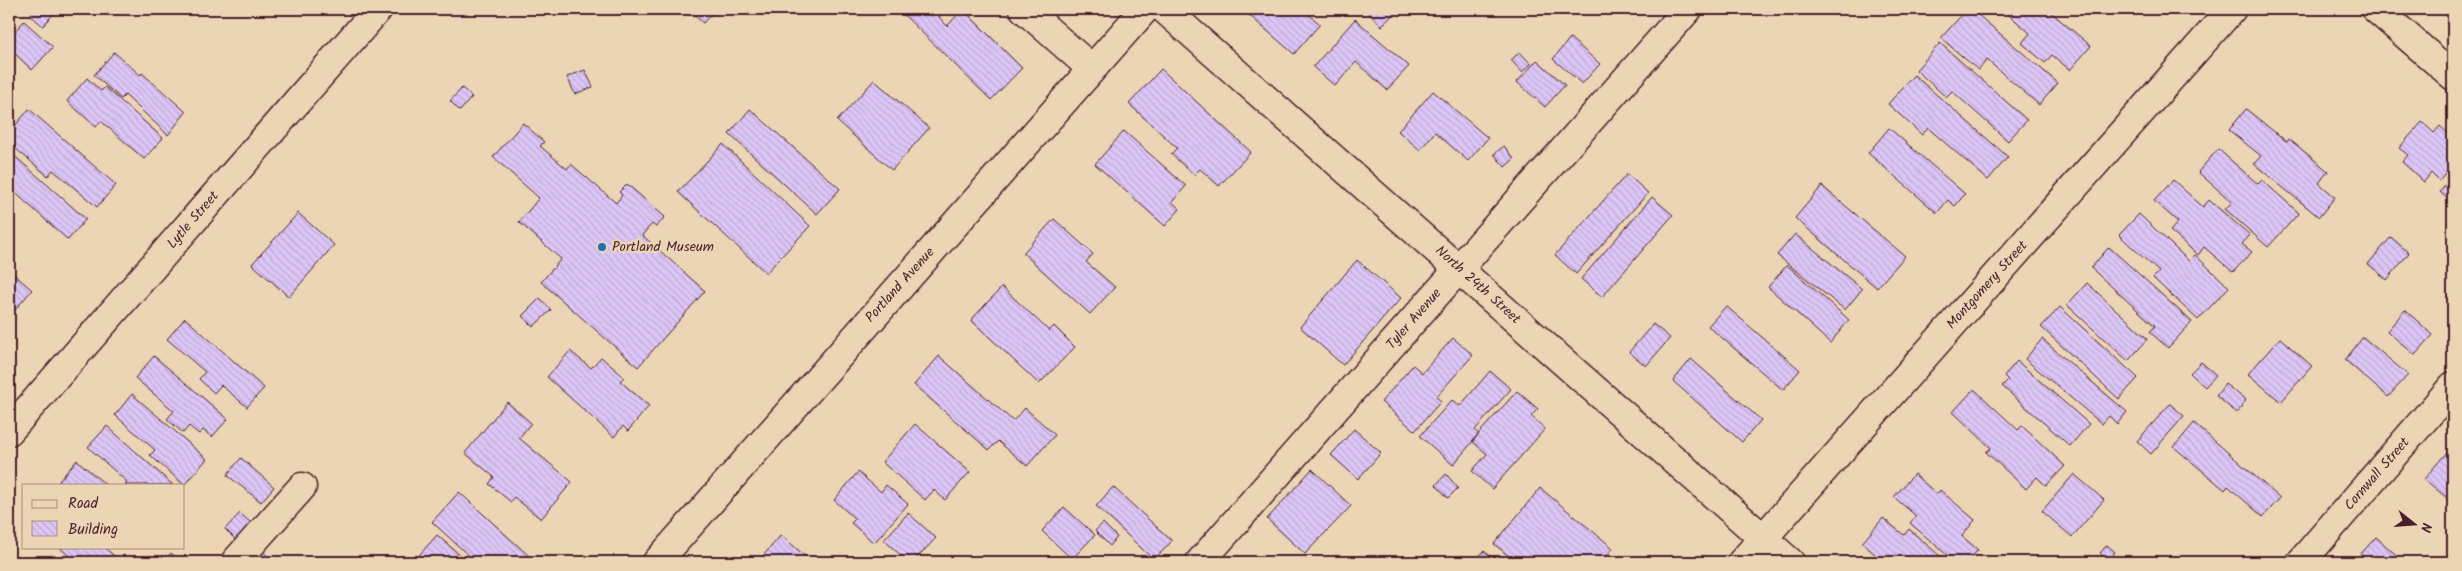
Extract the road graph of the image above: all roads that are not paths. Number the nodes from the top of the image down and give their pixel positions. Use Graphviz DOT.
graph roads {
  1 [pos="378,9"];
  2 [pos="1024,9"];
  3 [pos="1144,9"];
  4 [pos="1164,9"];
  5 [pos="1688,9"];
  6 [pos="2232,9"];
  7 [pos="2376,9"];
  8 [pos="1092,69"];
  9 [pos="2453,76"];
  10 [pos="1459,268"];
  11 [pos="2453,386"];
  12 [pos="9,431"];
  13 [pos="302,488"];
  14 [pos="1764,538"];
  15 [pos="235,562"];
  16 [pos="657,562"];
  17 [pos="1200,562"];
  18 [pos="1742,562"];
  19 [pos="1790,562"];
  20 [pos="2301,562"];
  1 -- 12 [label="street, Lytle Street"];
  2 -- 8 [label="street"];
  3 -- 8 [label="street, Portland Avenue"];
  4 -- 10 [label="street, North 24th Street"];
  5 -- 10 [label="street, Tyler Avenue"];
  6 -- 14 [label="street, Montgomery Street"];
  7 -- 9 [label="street"];
  8 -- 16 [label="street, Portland Avenue"];
  10 -- 14 [label="street, North 24th Street"];
  10 -- 17 [label="street, Tyler Avenue"];
  11 -- 20 [label="street, Cornwall Street"];
  13 -- 15 [label="street"];
  14 -- 18 [label="street, Montgomery Street"];
  14 -- 19 [label="street, North 24th Street"];
}
